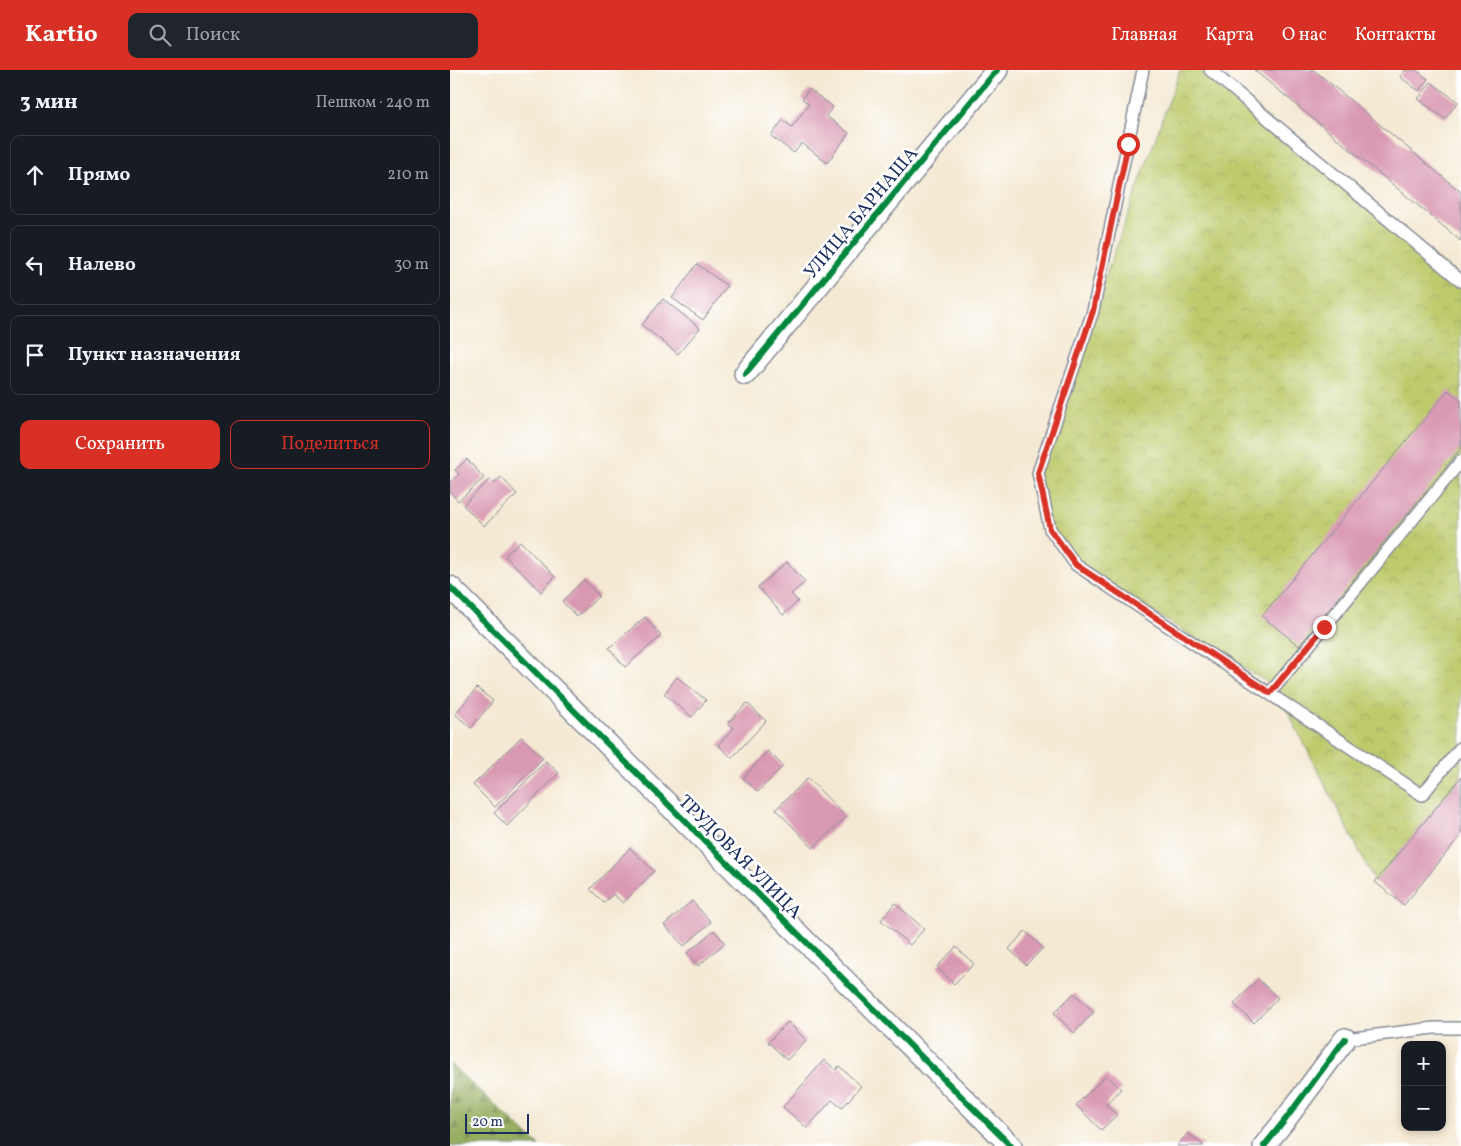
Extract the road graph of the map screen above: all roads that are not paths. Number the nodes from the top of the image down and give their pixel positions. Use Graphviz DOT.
graph roads {
  1 [pos="997,70"];
  2 [pos="1143,70"];
  3 [pos="1210,70"];
  4 [pos="1461,281"];
  5 [pos="745,374"];
  6 [pos="1461,462"];
  7 [pos="450,587"];
  8 [pos="1270,693"];
  9 [pos="1461,747"];
  10 [pos="1461,1028"];
  11 [pos="1345,1039"];
  12 [pos="1011,1146"];
  13 [pos="1264,1146"];
  1 -- 5 [label="street, УЛИЦА БАРНАША"];
  2 -- 8 [label="lane"];
  3 -- 4 [label="lane"];
  6 -- 8 [label="lane"];
  7 -- 12 [label="street, ТРУДОВАЯ УЛИЦА"];
  8 -- 9 [label="lane"];
  10 -- 11 [label="lane"];
  11 -- 13 [label="street"];
}
